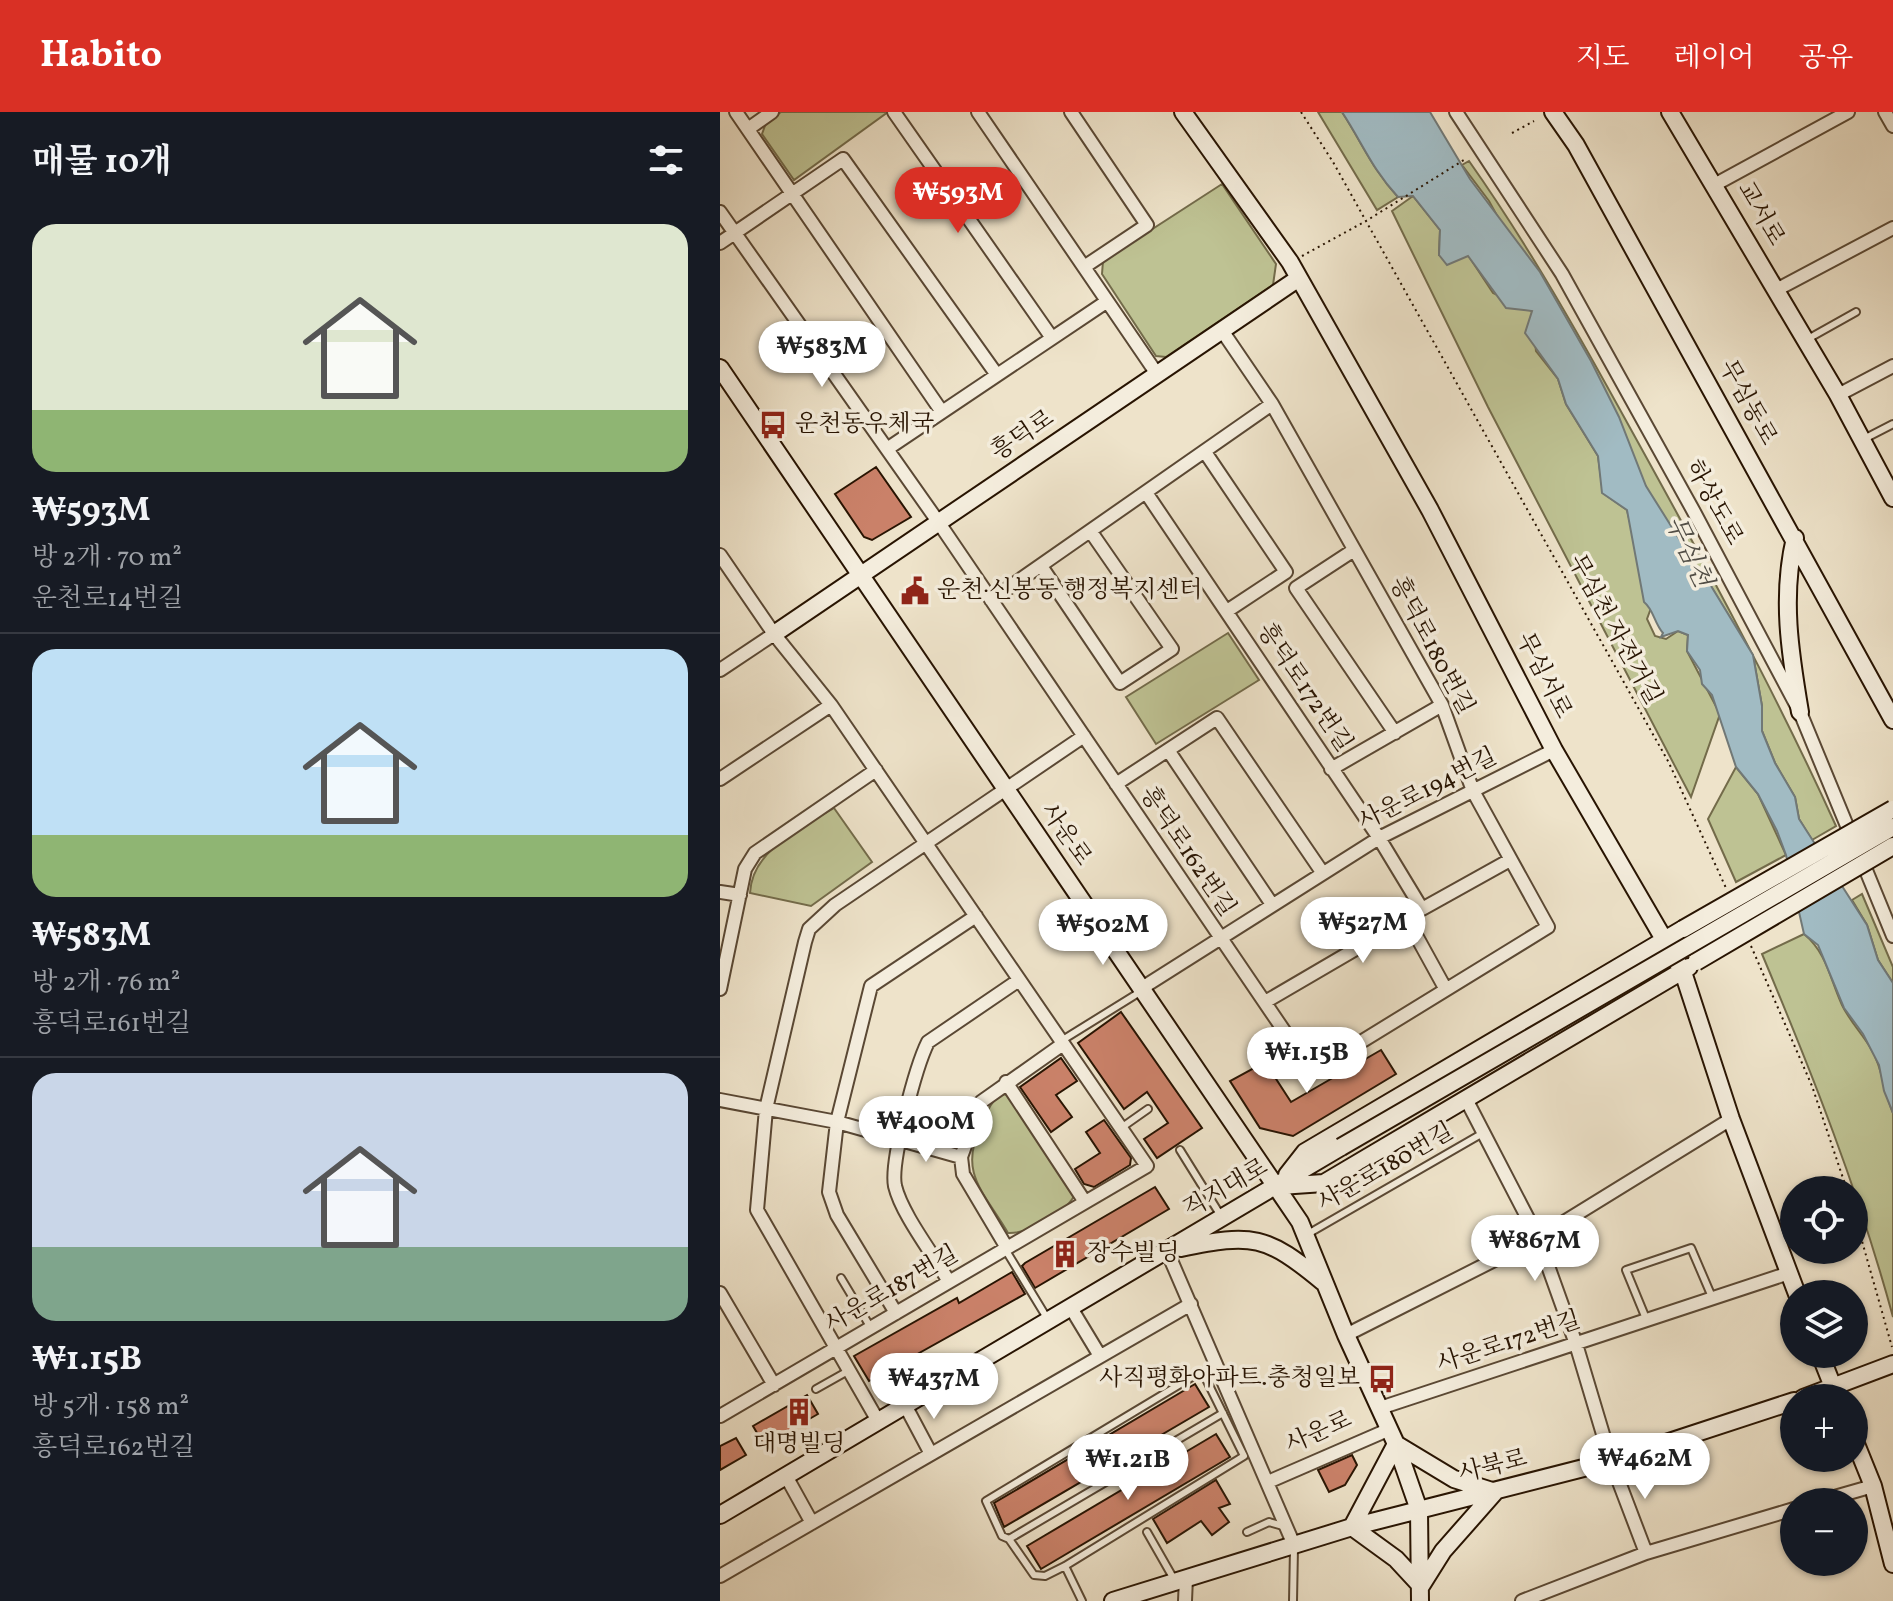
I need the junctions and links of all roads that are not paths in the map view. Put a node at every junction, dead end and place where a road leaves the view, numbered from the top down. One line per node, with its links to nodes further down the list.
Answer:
1 (736, 112): 13 (street)
2 (772, 112): 13 (street)
3 (894, 112): 26 (street)
4 (978, 112): 20 (street)
5 (1071, 112): 20 (street)
6 (1183, 112): 21 (street, 무심서로)
7 (1456, 112): 54 (street, 하상도로)
8 (1553, 112): 43 (street, 무심동로)
9 (1670, 112): 14 (street, 교서로)
10 (1848, 112): 14 (street)
11 (1885, 112): 12 (street)
12 (1893, 126)
13 (748, 129): 15 (street)
14 (1716, 184): 22 (street, 교서로)
15 (792, 194): 18 (street); 31 (street); 34 (street)
16 (720, 212): 18 (street, 흥덕로162번길)
17 (1893, 228): 22 (street)
18 (734, 233): 19 (street); 37 (street, 흥덕로162번길)
19 (720, 243)
20 (1084, 267): 23 (street)
21 (1299, 278): 25 (street, 흥덕로); 59 (street, 무심서로)
22 (1776, 290): 27 (street, 교서로)
23 (1106, 302): 26 (street); 30 (street)
24 (1856, 312): 27 (lane)
25 (1223, 332): 30 (street, 흥덕로); 33 (street, 흥덕로180번길)
26 (1052, 338): 31 (street)
27 (1806, 340): 32 (street, 교서로)
28 (1893, 366): 32 (street)
29 (720, 368): 47 (street, 사운로)
30 (1157, 374): 41 (street, 흥덕로)
31 (997, 375): 34 (street)
32 (1838, 395): 36 (street, 교서로)
33 (1272, 404): 38 (street); 44 (street, 흥덕로180번길)
34 (942, 412): 37 (street)
35 (1893, 424): 36 (lane)
36 (1862, 440): 40 (street, 교서로)
37 (887, 449): 41 (street, 흥덕로162번길)
38 (1205, 452): 39 (street); 49 (street)
39 (1147, 494): 42 (street); 49 (street, 흥덕로172번길)
40 (1893, 498)
41 (939, 523): 47 (street, 흥덕로); 48 (street, 흥덕로162번길)
42 (1091, 532): 46 (street); 46 (street)
43 (1795, 538): 54 (street); 55 (street, 무심동로)
44 (1354, 550): 53 (street, 흥덕로180번길); 56 (street)
45 (720, 557): 50 (street)
46 (1041, 566): 48 (street)
47 (862, 575): 50 (street, 흥덕로); 64 (street, 사운로)
48 (991, 600): 57 (street, 흥덕로162번길)
49 (1227, 611): 60 (street, 흥덕로172번길)
50 (774, 634): 51 (street, 흥덕로); 52 (street)
51 (720, 670)
52 (831, 705): 61 (street, 사운로187번길); 62 (street)
53 (1442, 705): 56 (street); 65 (street, 흥덕로180번길)
54 (1800, 712): 77 (street, 하상도로)
55 (1893, 720)
56 (1395, 733): 60 (street)
57 (1084, 736): 63 (street, 흥덕로162번길); 64 (street)
58 (1168, 750): 63 (street); 72 (street); 75 (street)
59 (1554, 750): 65 (street, 사운로194번길); 79 (street, 무심서로)
60 (1331, 769): 68 (street, 흥덕로172번길)
61 (876, 770): 69 (street, 사운로187번길); 74 (street)
62 (720, 779)
63 (1116, 784): 78 (street, 흥덕로162번길)
64 (1005, 790): 69 (street); 84 (street, 사운로)
65 (1473, 791): 68 (street, 사운로194번길); 71 (street, 흥덕로180번길)
66 (1893, 809): 79 (street, bridge)
67 (1893, 827): 99 (street, 직지대로, bridge)
68 (1379, 838): 71 (street, 흥덕로172번길); 72 (street, 사운로194번길)
69 (926, 844): 76 (street, 사운로187번길); 90 (street)
70 (1893, 846): 80 (street, bridge)
71 (1510, 860): 82 (street, 흥덕로180번길)
72 (1322, 872): 75 (street, 사운로194번길)
73 (720, 892): 74 (street)
74 (740, 895): 83 (street)
75 (1271, 903): 78 (street, 사운로194번길)
76 (976, 916): 81 (street, 사운로187번길); 93 (street)
77 (1893, 936)
78 (1218, 938): 84 (street, 사운로194번길); 85 (street, 흥덕로162번길)
79 (1662, 939): 80 (street, 무심서로); 99 (street)
80 (1690, 967): 89 (street); 92 (street, 무심서로)
81 (1019, 980): 86 (street, 사운로187번길); 96 (street)
82 (1445, 988): 85 (street, 흥덕로162번길); 85 (street)
83 (720, 989)
84 (1143, 989): 86 (lane); 99 (street, 사운로)
85 (1265, 1002)
86 (1062, 1042): 87 (street); 94 (street, 사운로187번길)
87 (1006, 1082): 98 (street); 100 (street)
88 (720, 1100): 90 (street)
89 (1467, 1101): 95 (street); 99 (street)
90 (766, 1109): 93 (street); 121 (street)
91 (1148, 1109): 94 (lane)
92 (1731, 1119): 103 (street); 106 (street, 무심서로)
93 (837, 1122): 96 (street); 115 (street)
94 (1121, 1128): 100 (street, 사운로187번길)
95 (1483, 1133): 102 (lane, 사운로180번길); 103 (street)
96 (901, 1137): 98 (street); 109 (street)
97 (1180, 1150): 101 (lane)
98 (961, 1157): 104 (street)
99 (1278, 1186): 101 (street, 직지대로); 102 (street, 사운로)
100 (1085, 1202): 104 (street, 사운로187번길)
101 (1222, 1219): 105 (street, 직지대로)
102 (1306, 1235): 110 (street, 사운로)
103 (1538, 1238): 119 (street); 120 (street)
104 (1006, 1249): 109 (street, 사운로187번길); 116 (lane)
105 (1167, 1251): 110 (street); 113 (street); 114 (street, 직지대로)
106 (1789, 1273): 108 (street, 무심서로); 112 (street, 사운로172번길)
107 (841, 1278): 118 (lane)
108 (1792, 1280)
109 (949, 1282): 115 (street, 사운로187번길)
110 (1328, 1286): 119 (street, 사운로)
111 (720, 1293): 126 (street)
112 (1713, 1299): 117 (street, 사운로172번길); 117 (lane)
113 (1191, 1304): 122 (street); 139 (street)
114 (1071, 1308): 116 (street, 직지대로); 122 (street)
115 (896, 1313): 118 (street, 사운로187번길)
116 (1049, 1321): 128 (street, 직지대로)
117 (1647, 1321): 120 (street, 사운로172번길)
118 (871, 1328): 121 (street, 사운로187번길)
119 (1346, 1335): 130 (street, 사운로)
120 (1576, 1344): 130 (street, 사운로172번길); 136 (street)
121 (835, 1349): 124 (street); 126 (street, 사운로187번길)
122 (1100, 1356): 135 (street)
123 (1893, 1364): 125 (street)
124 (848, 1371): 127 (lane); 133 (street)
125 (1850, 1384)
126 (774, 1385): 132 (street, 사운로187번길)
127 (816, 1389)
128 (905, 1405): 133 (street, 직지대로); 135 (street)
129 (1780, 1406): 136 (street, 사북로)
130 (1380, 1408): 134 (street, 사운로)
131 (1223, 1413): 151 (lane); 151 (lane); 155 (lane)
132 (720, 1416)
133 (878, 1421): 138 (street, 직지대로)
134 (1393, 1436): 139 (street, 사운로); 142 (street); 143 (street, 사운로); 148 (street)
135 (931, 1454): 146 (street)
136 (1611, 1461): 142 (street, 사북로); 153 (street)
137 (1867, 1472): 140 (street)
138 (786, 1476): 145 (street, 직지대로); 146 (street)
139 (1268, 1482): 147 (street)
140 (1873, 1486): 141 (street); 154 (street)
141 (1866, 1488)
142 (1495, 1492): 143 (street, 사북로); 158 (street)
143 (1419, 1510): 148 (street, 사북로); 158 (street, 사운로)
144 (1780, 1513): 153 (street)
145 (720, 1515)
146 (812, 1523): 156 (street)
147 (1287, 1527): 150 (lane); 152 (street)
148 (1352, 1527): 152 (street, 사북로); 158 (street)
149 (1147, 1532): 157 (lane)
150 (1247, 1532)
151 (1009, 1539): 155 (lane)
152 (1294, 1545): 157 (street, 사북로); 162 (lane)
153 (1646, 1553): 163 (street)
154 (1893, 1564)
155 (1065, 1566): 159 (lane)
156 (720, 1576)
157 (1181, 1580): 160 (street, 사북로); 161 (street)
158 (1420, 1594)
159 (1082, 1601)
160 (1113, 1601)
161 (1185, 1601)
162 (1293, 1601)
163 (1522, 1601)

